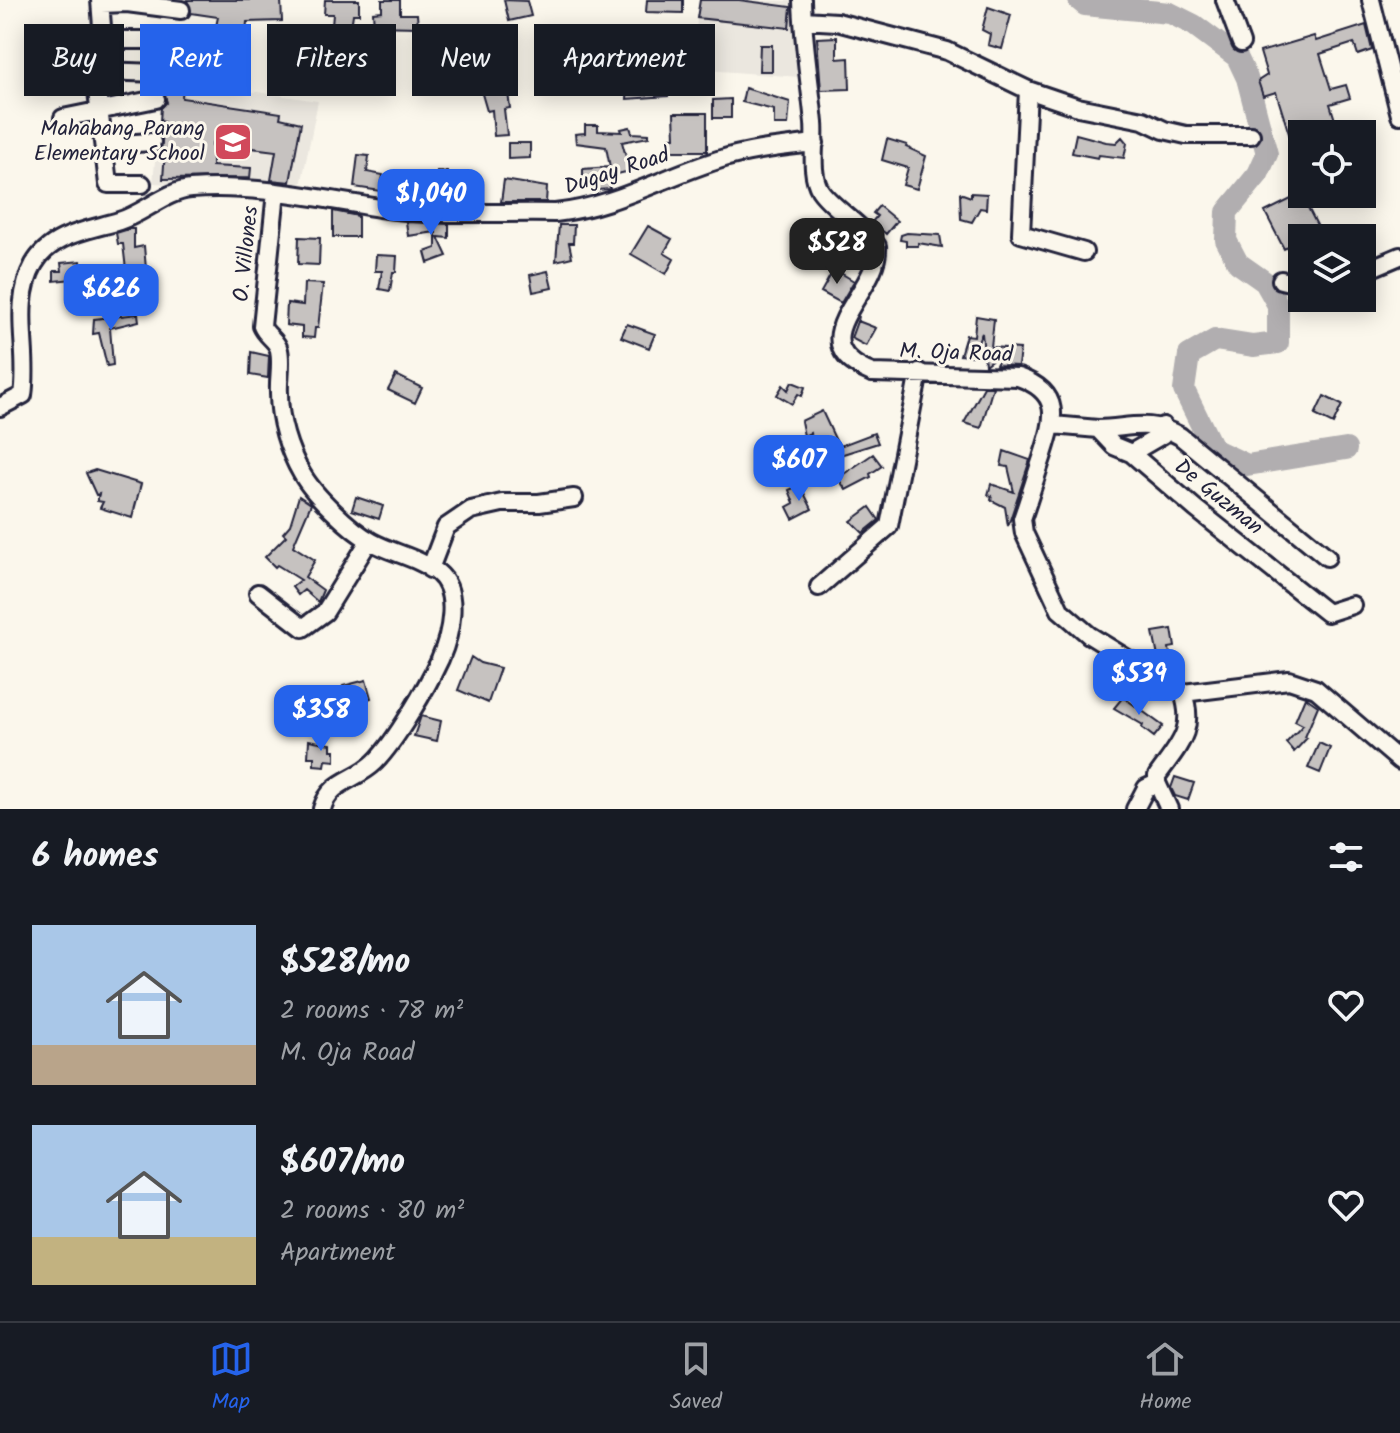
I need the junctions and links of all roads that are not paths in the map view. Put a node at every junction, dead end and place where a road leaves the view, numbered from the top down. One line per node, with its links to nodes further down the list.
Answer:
1 (802, 0): 6 (street, M. Oja Road)
2 (1371, 0): 13 (street)
3 (1220, 1): 8 (street)
4 (101, 2): 5 (street); 7 (street)
5 (181, 10)
6 (803, 20): 9 (street); 17 (street, M. Oja Road)
7 (102, 24)
8 (1241, 43)
9 (1028, 90): 15 (street); 21 (street)
10 (98, 96): 12 (street)
11 (156, 99): 12 (street)
12 (99, 111): 14 (street); 18 (street)
13 (1400, 115)
14 (63, 118)
15 (1251, 135)
16 (152, 142): 18 (street)
17 (815, 143): 20 (street, Dugay Road); 26 (street, M. Oja Road)
18 (104, 145): 19 (street)
19 (142, 184)
20 (276, 192): 27 (street, Dugay Road); 33 (street, O. Villones)
21 (1084, 252)
22 (1400, 256): 23 (street)
23 (1376, 266)
24 (1281, 280): 25 (street)
25 (1288, 282)
26 (919, 372): 28 (street, M. Oja Road); 36 (street)
27 (0, 407)
28 (1053, 425): 30 (street); 39 (street)
29 (1163, 426): 30 (street); 31 (street); 34 (street)
30 (1098, 429): 31 (street, De Guzman)
31 (1131, 453): 38 (street, De Guzman)
32 (574, 498): 35 (street)
33 (369, 541): 35 (street, O. Villones); 37 (street)
34 (1327, 557)
35 (430, 569): 42 (street)
36 (819, 587)
37 (258, 593)
38 (1352, 605)
39 (1183, 693): 40 (street); 41 (street)
40 (1400, 761)
41 (1157, 783): 43 (street); 44 (street)
42 (322, 809)
43 (1135, 809)
44 (1169, 809)

